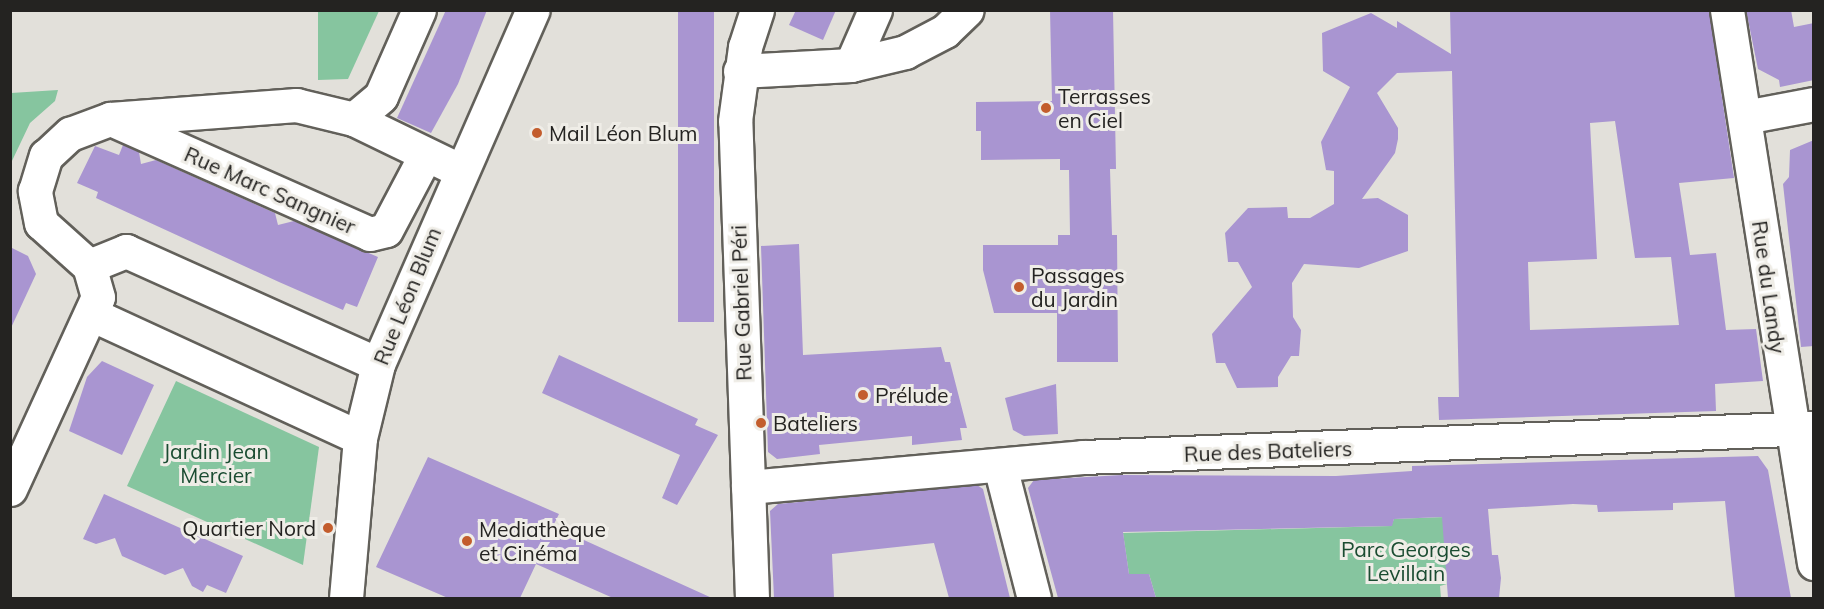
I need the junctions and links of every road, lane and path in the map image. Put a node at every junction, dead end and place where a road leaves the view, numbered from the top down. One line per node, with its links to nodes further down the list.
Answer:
1 (419, 10): 12 (street)
2 (533, 10): 14 (street, Rue Léon Blum)
3 (757, 10): 8 (street, Rue Gabriel Péri)
4 (875, 10): 7 (street)
5 (967, 10): 7 (street)
6 (1727, 10): 10 (street, Rue du Landy)
7 (851, 65): 8 (street)
8 (740, 71): 21 (street, Rue Gabriel Péri)
9 (1814, 104): 10 (street)
10 (1745, 117): 18 (street, Rue du Landy)
11 (110, 119): 12 (street); 13 (street, Rue Marc Sangnier); 15 (street)
12 (354, 119): 13 (street)
13 (425, 156): 14 (street)
14 (461, 171): 17 (street, Rue Léon Blum)
15 (89, 266): 16 (street); 17 (street)
16 (91, 314): 19 (street); 22 (street)
17 (378, 364): 19 (street, Rue Léon Blum)
18 (1801, 430): 20 (street, Rue des Bateliers); 23 (street, Rue du Landy)
19 (360, 438): 24 (street, Rue Léon Blum)
20 (1000, 466): 21 (street, Rue des Bateliers); 26 (street)
21 (748, 487): 25 (street, Rue Gabriel Péri)
22 (10, 489)
23 (1814, 563)
24 (346, 598)
25 (752, 598)
26 (1034, 598)

